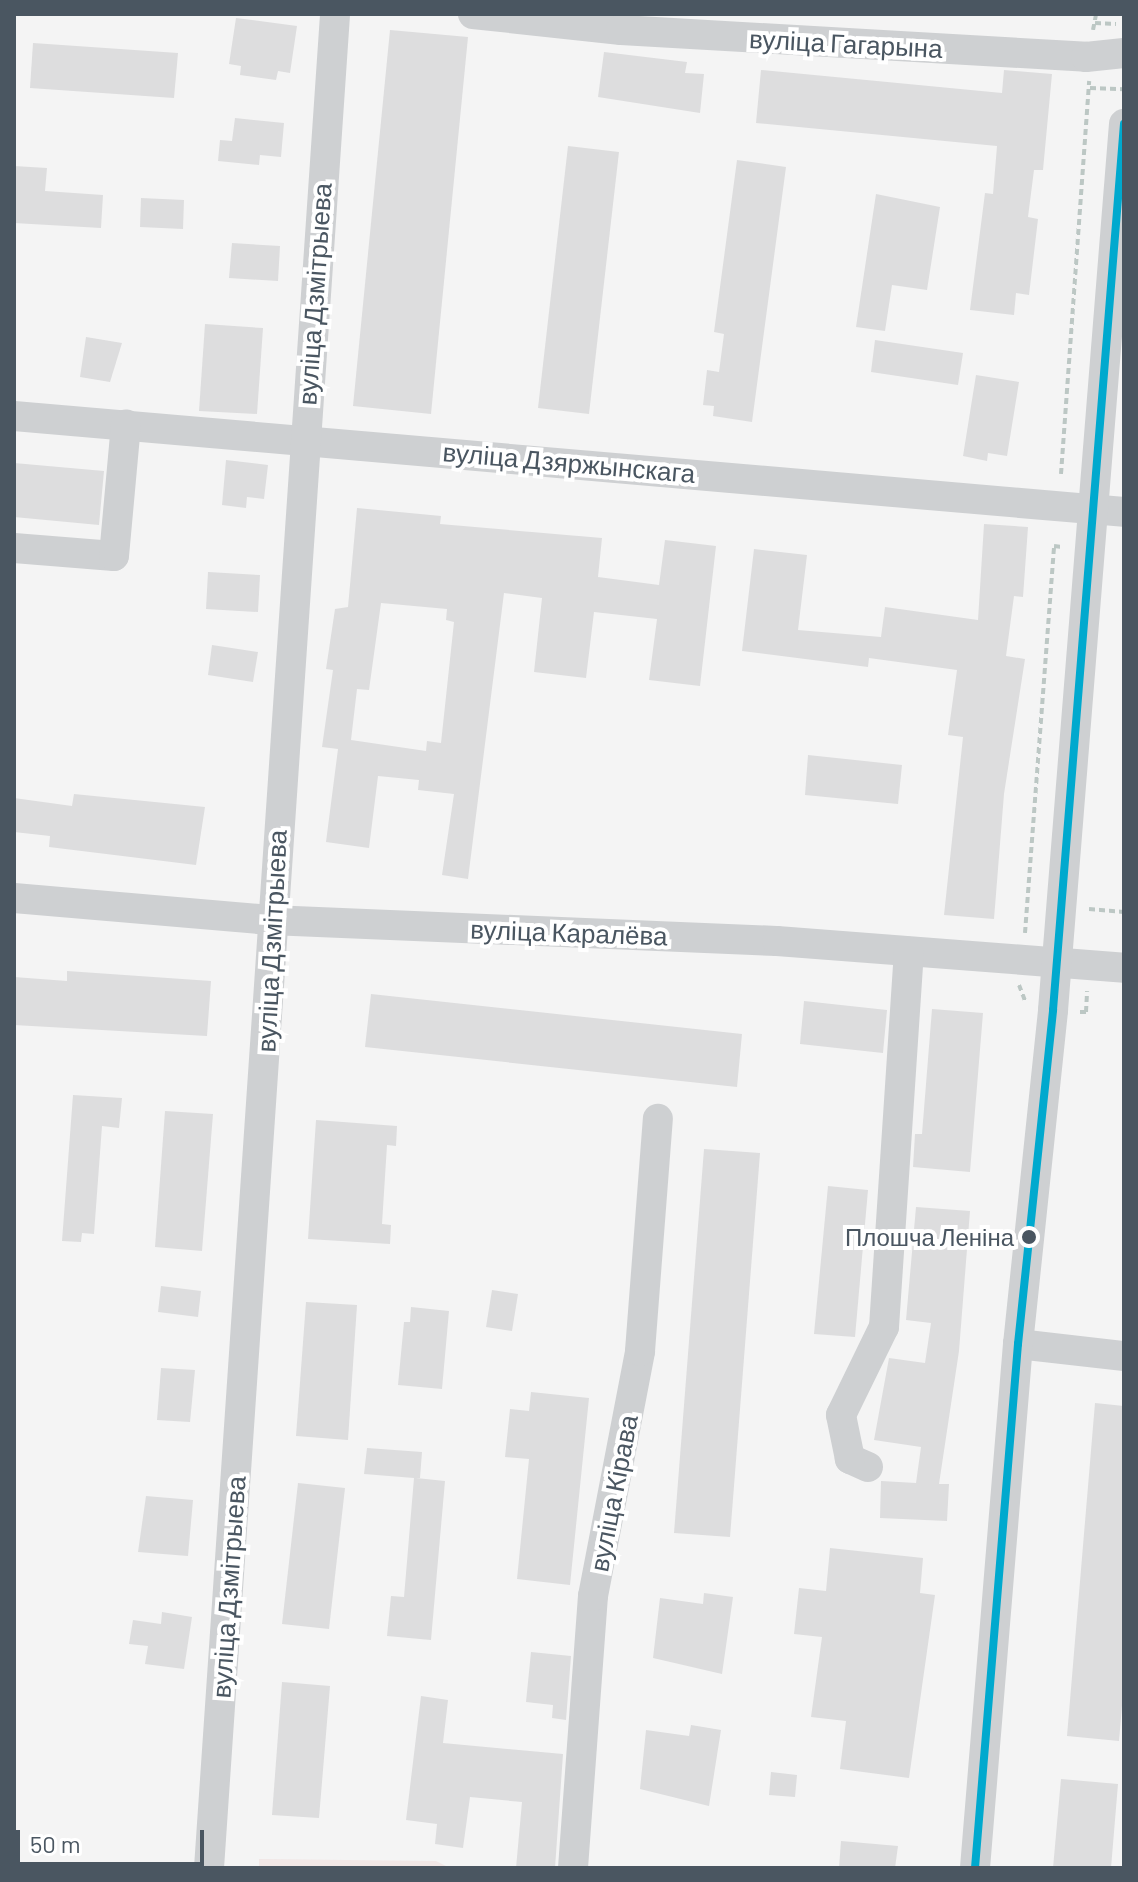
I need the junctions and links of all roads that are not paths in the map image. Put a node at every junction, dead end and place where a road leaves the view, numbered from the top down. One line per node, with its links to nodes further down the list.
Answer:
1 (335, 14): 8 (street, вуліца Дзмітрыева)
2 (473, 14): 3 (street, вуліца Гагарына)
3 (622, 22): 4 (street, вуліца Гагарына)
4 (1124, 53)
5 (1124, 124): 9 (street)
6 (14, 416): 7 (street, вуліца Дзяржынскага)
7 (126, 425): 8 (street, вуліца Дзяржынскага); 11 (street)
8 (304, 439): 9 (street, вуліца Дзяржынскага); 13 (street, вуліца Дзмітрыева)
9 (1093, 510): 10 (street, вуліца Дзяржынскага); 15 (street)
10 (1124, 512)
11 (14, 548)
12 (14, 898): 13 (street, вуліца Каралёва)
13 (270, 920): 14 (street, вуліца Каралёва); 21 (street, вуліца Дзмітрыева)
14 (909, 952): 15 (street, вуліца Каралёва); 20 (street)
15 (1054, 963): 16 (street, вуліца Каралёва); 18 (street)
16 (1124, 968)
17 (658, 1119): 22 (street, вуліца Кірава)
18 (1018, 1344): 19 (street); 23 (street)
19 (1124, 1356)
20 (868, 1467)
21 (209, 1868)
22 (573, 1868)
23 (975, 1868)

